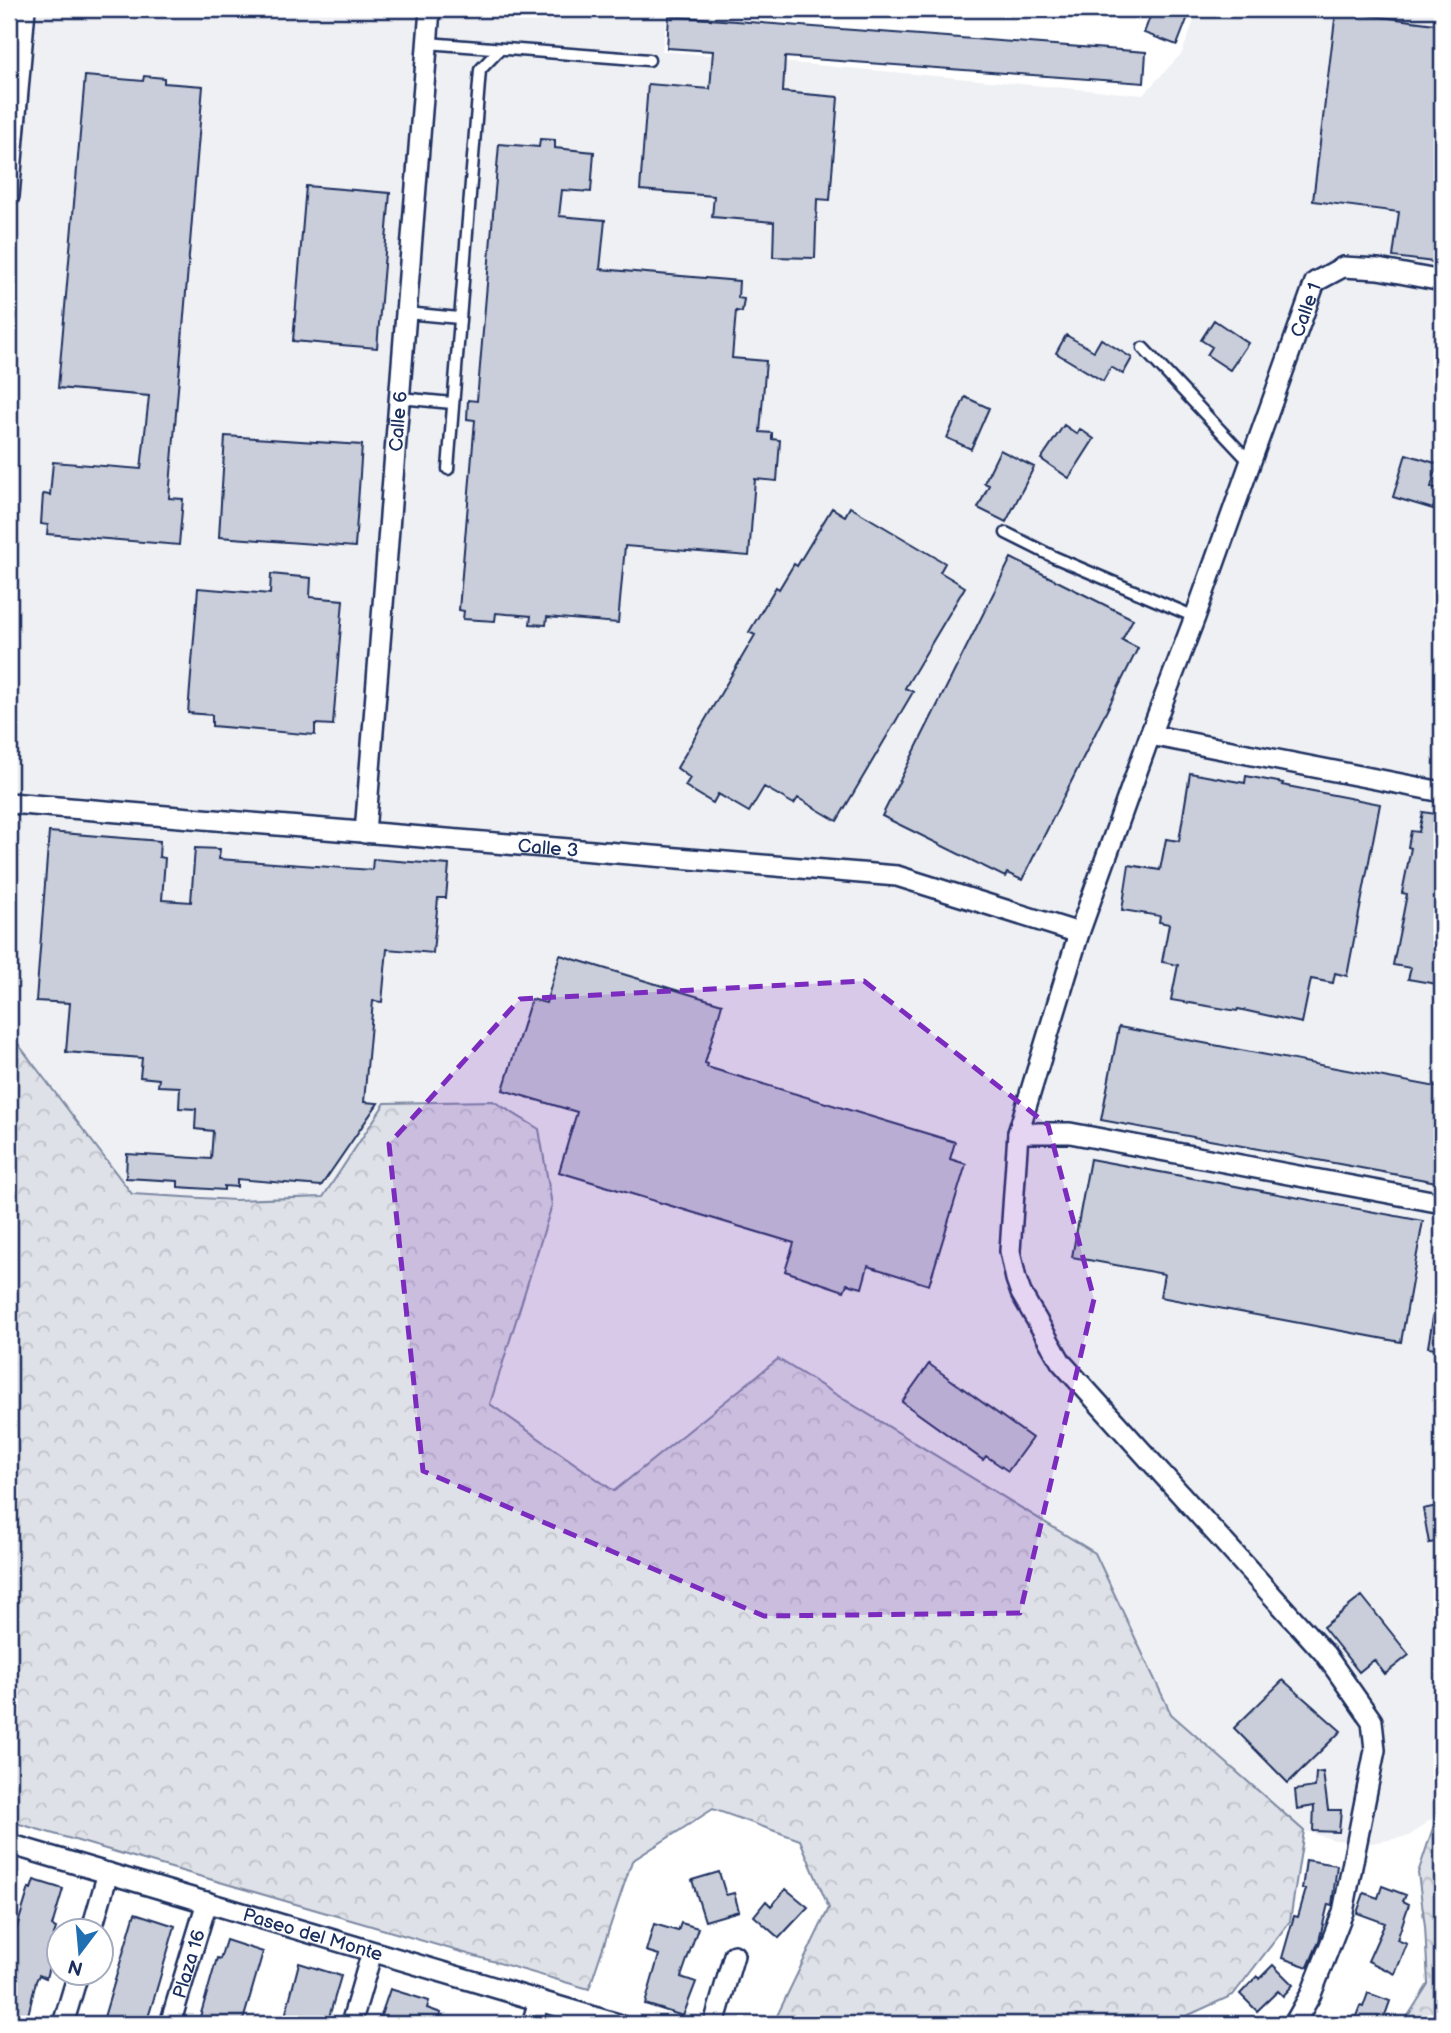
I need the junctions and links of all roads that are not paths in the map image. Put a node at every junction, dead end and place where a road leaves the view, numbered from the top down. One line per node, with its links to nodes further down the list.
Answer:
1 (25, 9): 6 (street)
2 (430, 9): 3 (street, Calle 6)
3 (428, 43): 4 (lane); 8 (street, Calle 6)
4 (500, 49): 5 (lane); 9 (lane)
5 (649, 60)
6 (9, 196)
7 (1442, 281): 13 (street, Calle 1)
8 (406, 313): 9 (lane); 11 (street, Calle 6)
9 (459, 318): 12 (lane)
10 (1143, 348): 13 (lane)
11 (400, 398): 12 (lane); 20 (street, Calle 6)
12 (453, 403): 14 (lane)
13 (1249, 461): 16 (street, Calle 1)
14 (448, 469)
15 (1006, 533): 16 (lane)
16 (1195, 617): 17 (street, Calle 1)
17 (1150, 734): 18 (street); 21 (street, Calle 1)
18 (1442, 792)
19 (9, 803): 20 (street, Calle 3)
20 (365, 833): 21 (street, Calle 3)
21 (1079, 933): 22 (street, Calle 1)
22 (1018, 1133): 23 (street); 38 (street, Calle 1)
23 (1442, 1203)
24 (10, 1851): 25 (street, Paseo del Monte)
25 (108, 1873): 26 (street, Paseo del Monte); 27 (street)
26 (207, 1902): 28 (street, Paseo del Monte); 33 (street, Plaza 16)
27 (94, 1918)
28 (372, 1952): 31 (street, Paseo del Monte); 34 (street)
29 (734, 1955): 37 (street)
30 (74, 1988): 32 (street)
31 (539, 2001): 35 (street); 36 (street, Paseo del Monte)
32 (63, 2024)
33 (170, 2024)
34 (351, 2024)
35 (532, 2024)
36 (618, 2024)
37 (713, 2024)
38 (1294, 2024)

